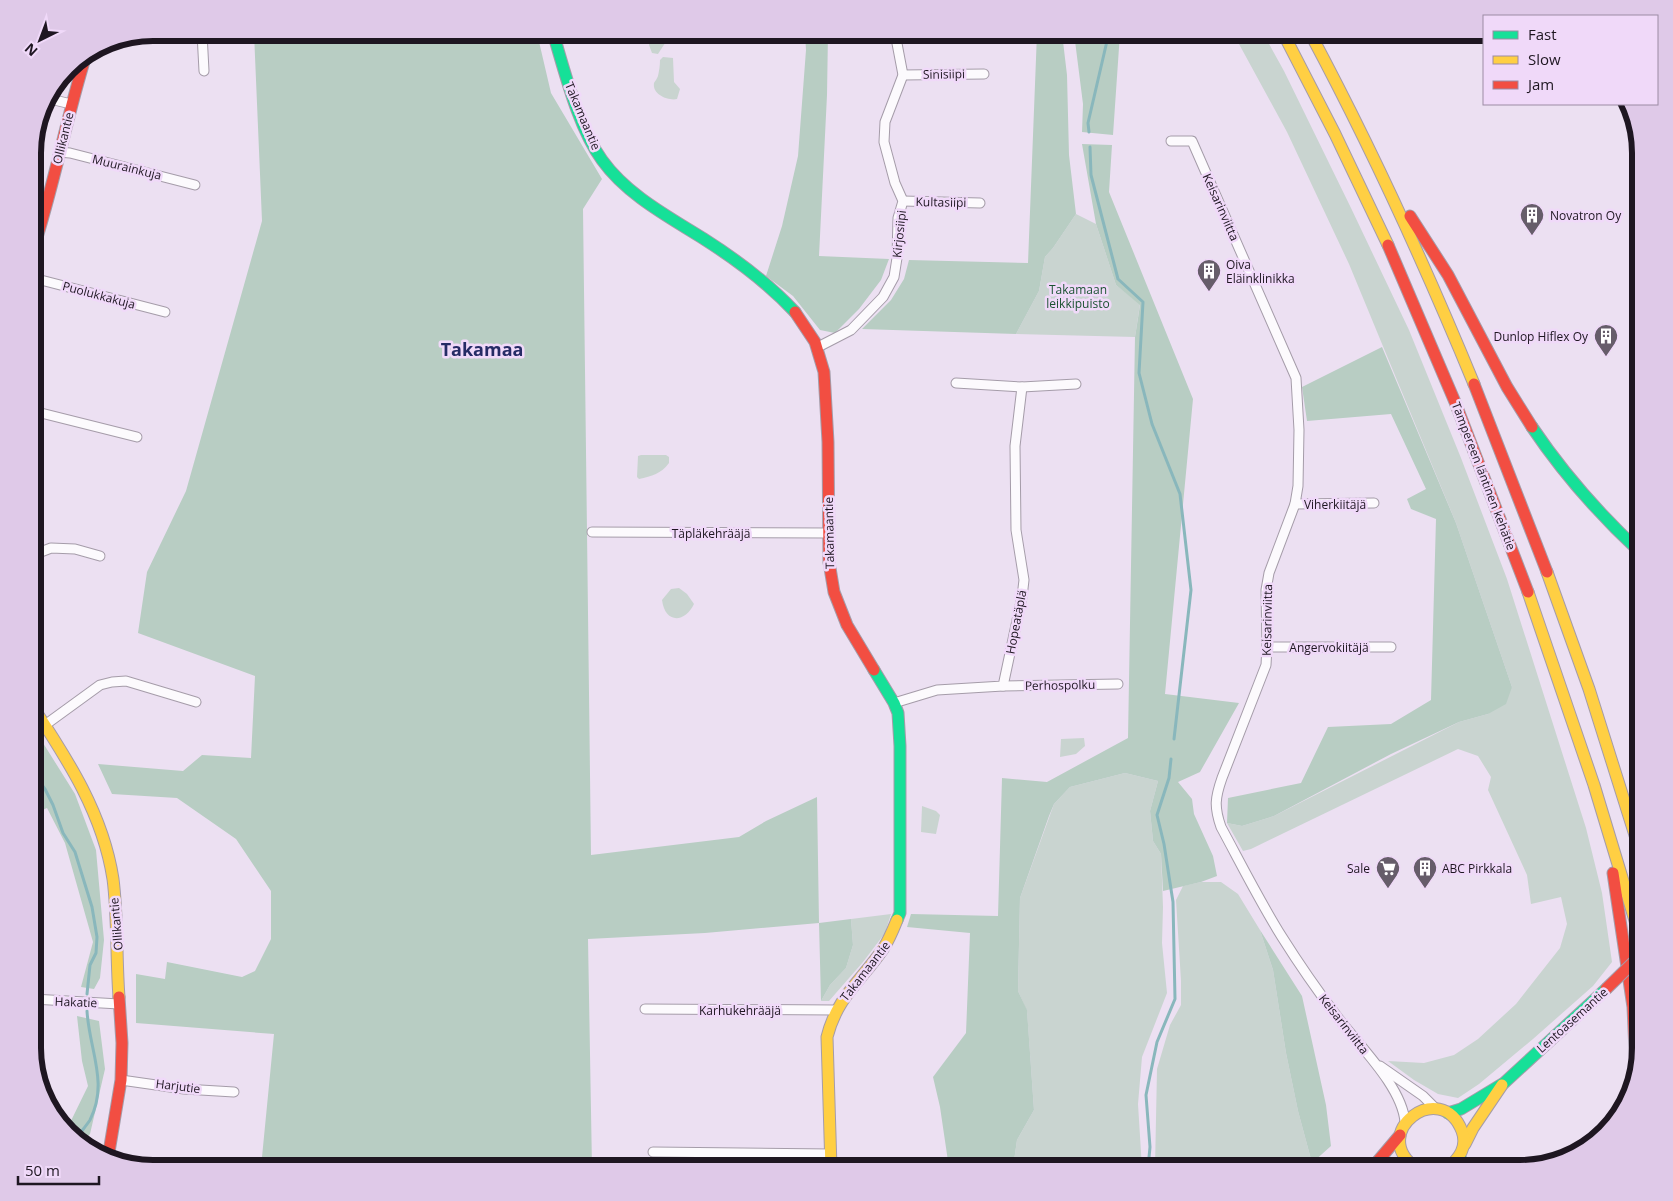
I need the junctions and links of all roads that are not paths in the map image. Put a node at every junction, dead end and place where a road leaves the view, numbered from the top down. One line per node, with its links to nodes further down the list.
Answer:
1 (202, 41): 7 (street)
2 (556, 41): 21 (main road, Takamaantie)
3 (897, 41): 9 (street)
4 (1288, 41): 42 (main road, Tampereen läntinen kehätie)
5 (1314, 41): 13 (main road, Tampereen läntinen kehätie)
6 (83, 66): 11 (main road, Ollikantie)
7 (204, 71)
8 (984, 74): 9 (street, Sinisiipi)
9 (903, 75): 16 (street, Kirjosiipi)
10 (55, 100): 11 (street)
11 (71, 104): 14 (main road, Ollikantie)
12 (1171, 141): 28 (street, Keisarinviitta)
13 (1369, 150): 31 (main road); 43 (main road, Tampereen läntinen kehätie)
14 (59, 152): 15 (street, Muurainkuja); 18 (main road, Ollikantie)
15 (195, 184)
16 (903, 201): 17 (street, Kultasiipi); 21 (street, Kirjosiipi)
17 (980, 203)
18 (41, 219)
19 (41, 280): 20 (street, Puolukkakuja)
20 (165, 312)
21 (818, 347): 30 (main road, Takamaantie)
22 (956, 383): 24 (street)
23 (1076, 384): 24 (street)
24 (1022, 388): 37 (street, Hopeatäplä)
25 (41, 413): 26 (street)
26 (137, 437)
27 (1374, 503): 28 (street, Viherkiitäjä)
28 (1295, 504): 34 (street, Keisarinviitta)
29 (592, 532): 30 (street, Täpläkehrääjä)
30 (829, 533): 39 (main road, Takamaantie)
31 (1632, 545)
32 (41, 552): 33 (street)
33 (100, 556)
34 (1267, 647): 35 (street, Angervokiitäjä); 51 (street, Keisarinviitta)
35 (1391, 647)
36 (1118, 684): 37 (street, Perhospolku)
37 (1003, 686): 39 (street)
38 (196, 702): 41 (street)
39 (894, 703): 50 (main road, Takamaantie)
40 (41, 719): 41 (main road, Ollikantie)
41 (45, 725): 48 (main road, Ollikantie)
42 (1604, 811): 44 (main road, Tampereen läntinen kehätie); 47 (main road)
43 (1632, 822)
44 (1632, 909)
45 (1632, 964): 53 (main road, Lentoasemantie, bridge)
46 (41, 999): 48 (street, Hakatie)
47 (1632, 999)
48 (119, 1004): 52 (main road, Ollikantie)
49 (645, 1010): 50 (street, Karhukehrääjä)
50 (836, 1010): 62 (main road, Takamaantie)
51 (1374, 1062): 55 (street, Keisarinviitta); 57 (street, Keisarinviitta)
52 (121, 1080): 54 (street, Harjutie); 59 (main road, Ollikantie)
53 (1504, 1083): 56 (main road, Lentoasemantie); 61 (main road, Lentoasemantie)
54 (234, 1092)
55 (1435, 1108): 56 (main road); 57 (main road)
56 (1448, 1113): 61 (main road)
57 (1405, 1122): 58 (main road)
58 (1400, 1135): 64 (main road); 65 (main road)
59 (109, 1151)
60 (654, 1152): 62 (street)
61 (1462, 1152): 66 (main road); 67 (main road)
62 (831, 1154): 63 (main road, Takamaantie)
63 (831, 1160)
64 (1379, 1160)
65 (1407, 1160)
66 (1455, 1160)
67 (1464, 1160)

